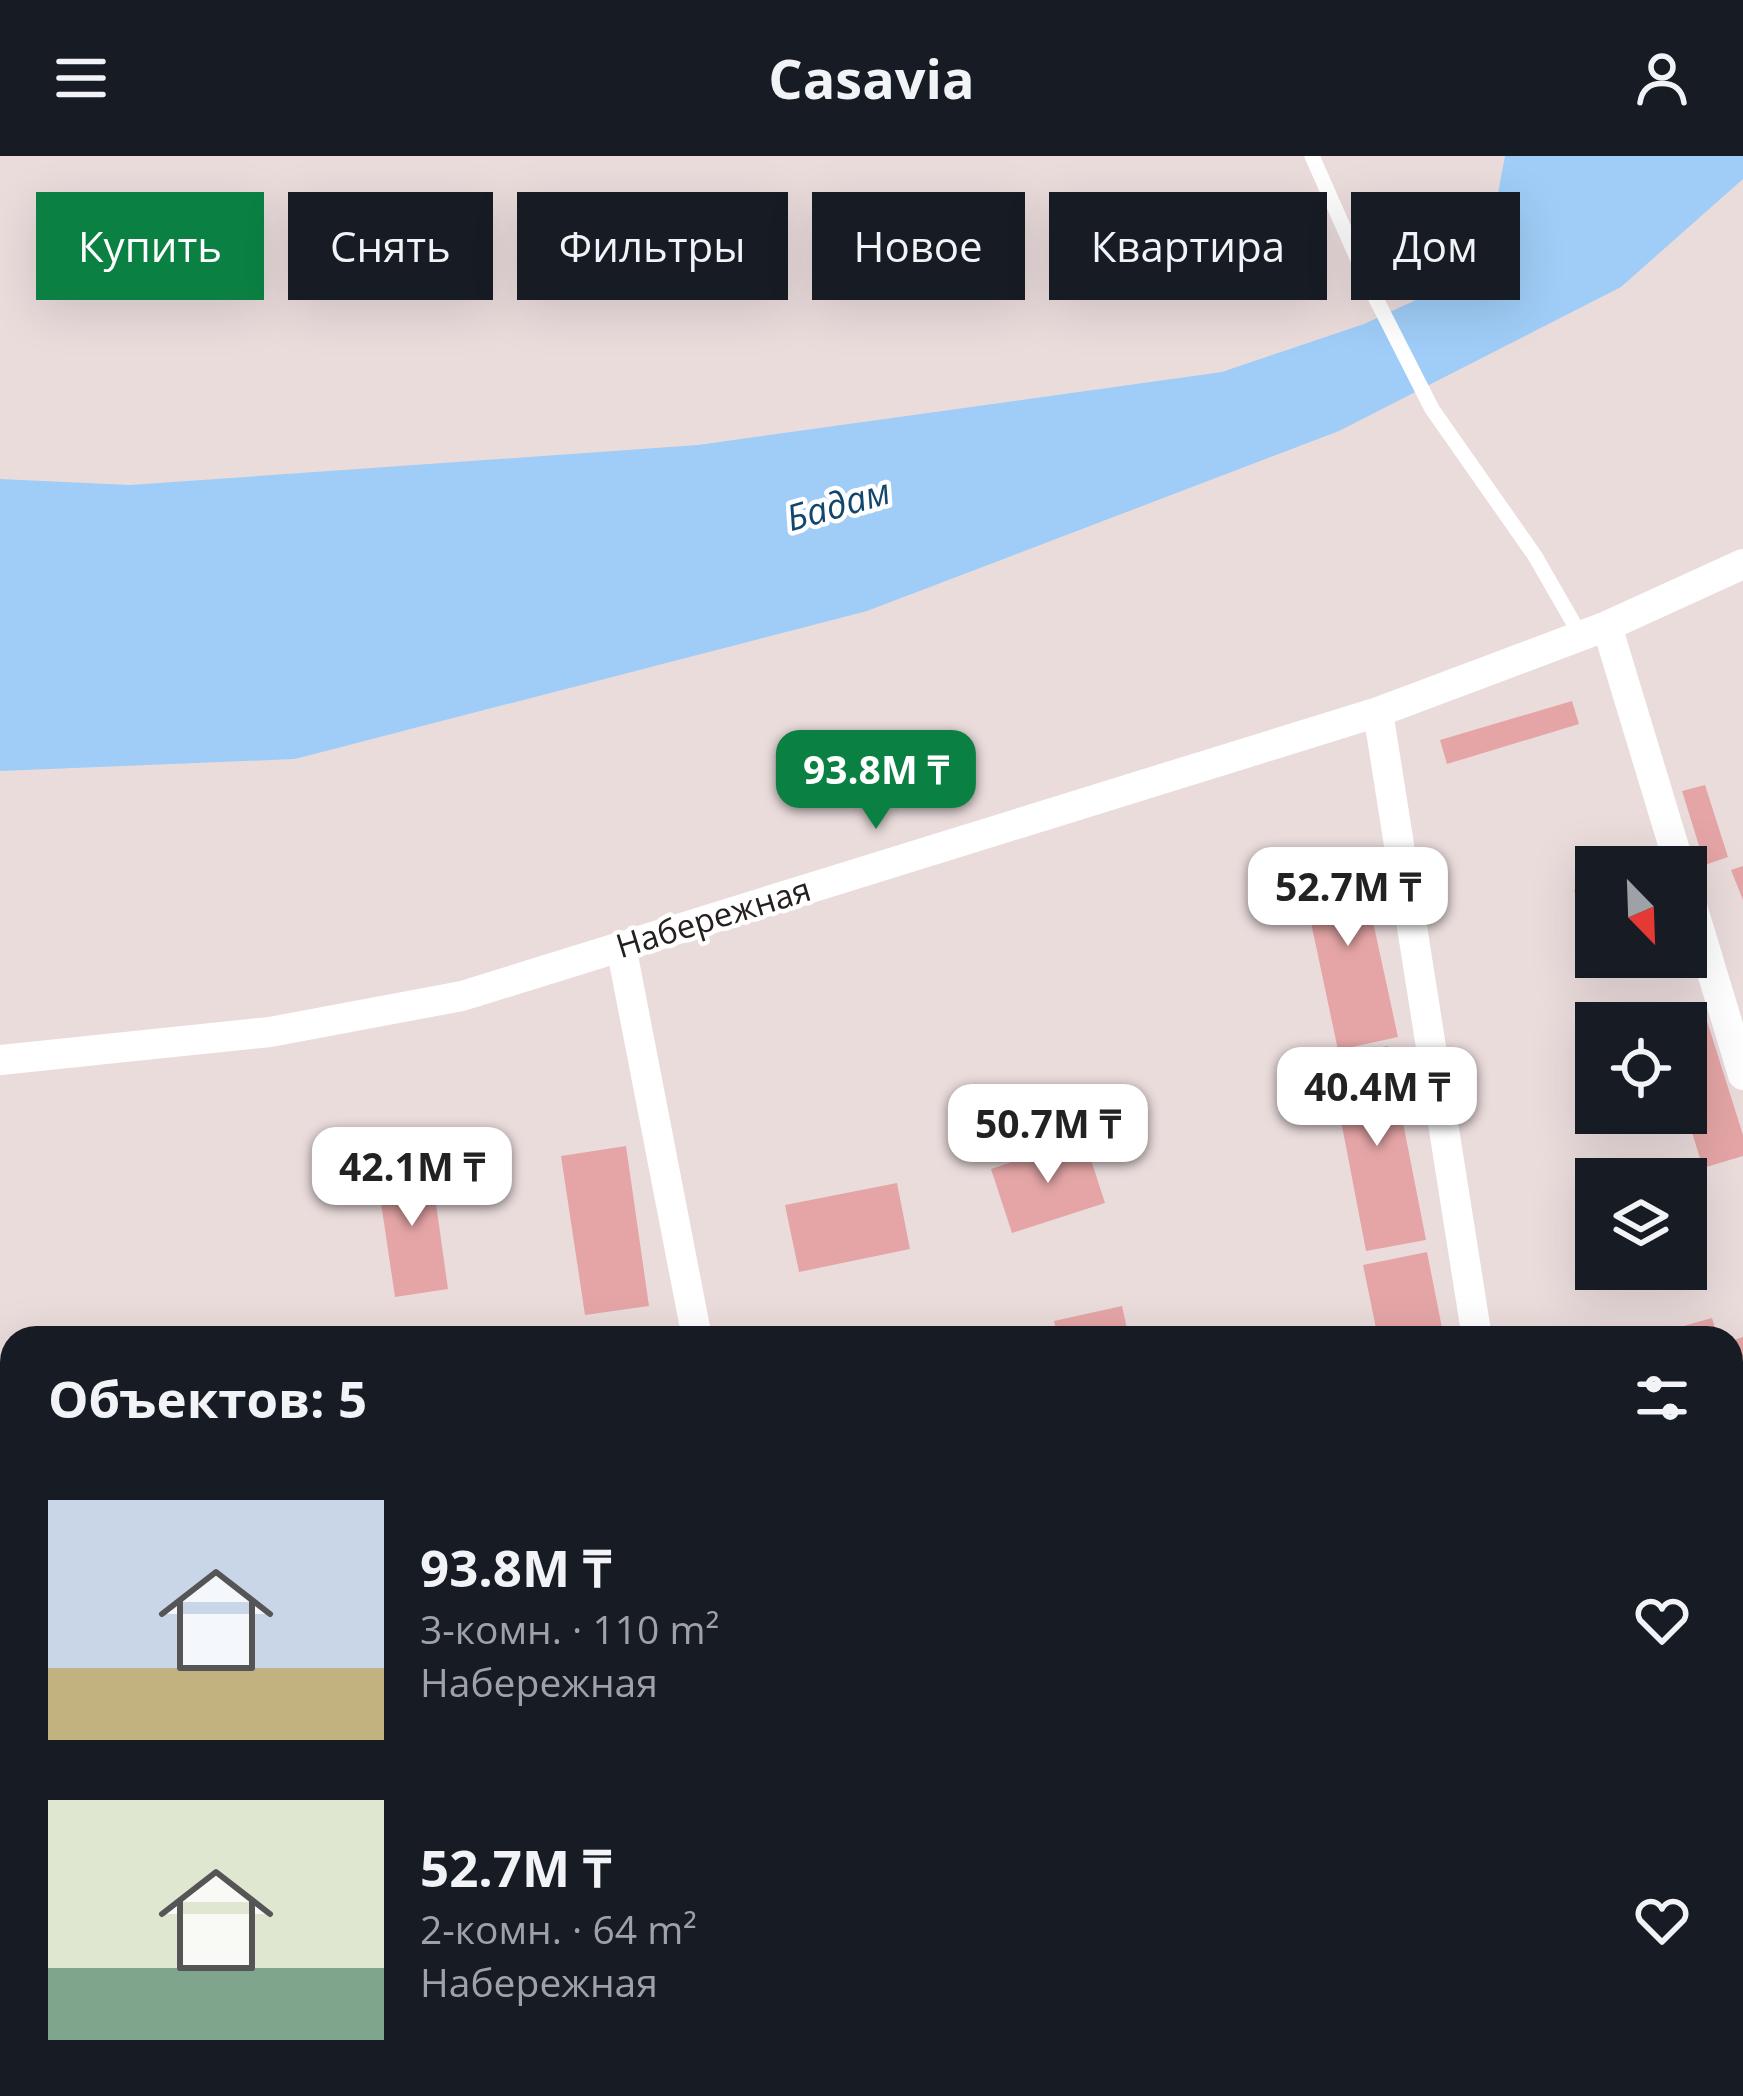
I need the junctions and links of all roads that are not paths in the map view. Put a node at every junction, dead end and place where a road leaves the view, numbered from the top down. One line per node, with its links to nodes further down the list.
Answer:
1 (1312, 156): 3 (lane)
2 (1743, 564): 3 (street, Набережная)
3 (1594, 631): 4 (street, Набережная); 5 (street)
4 (1378, 712): 6 (street, Набережная); 11 (street)
5 (1672, 846)
6 (621, 946): 8 (street, Набережная); 10 (street)
7 (1707, 956): 9 (street)
8 (0, 1060)
9 (1743, 1075)
10 (695, 1326)
11 (1475, 1326)

